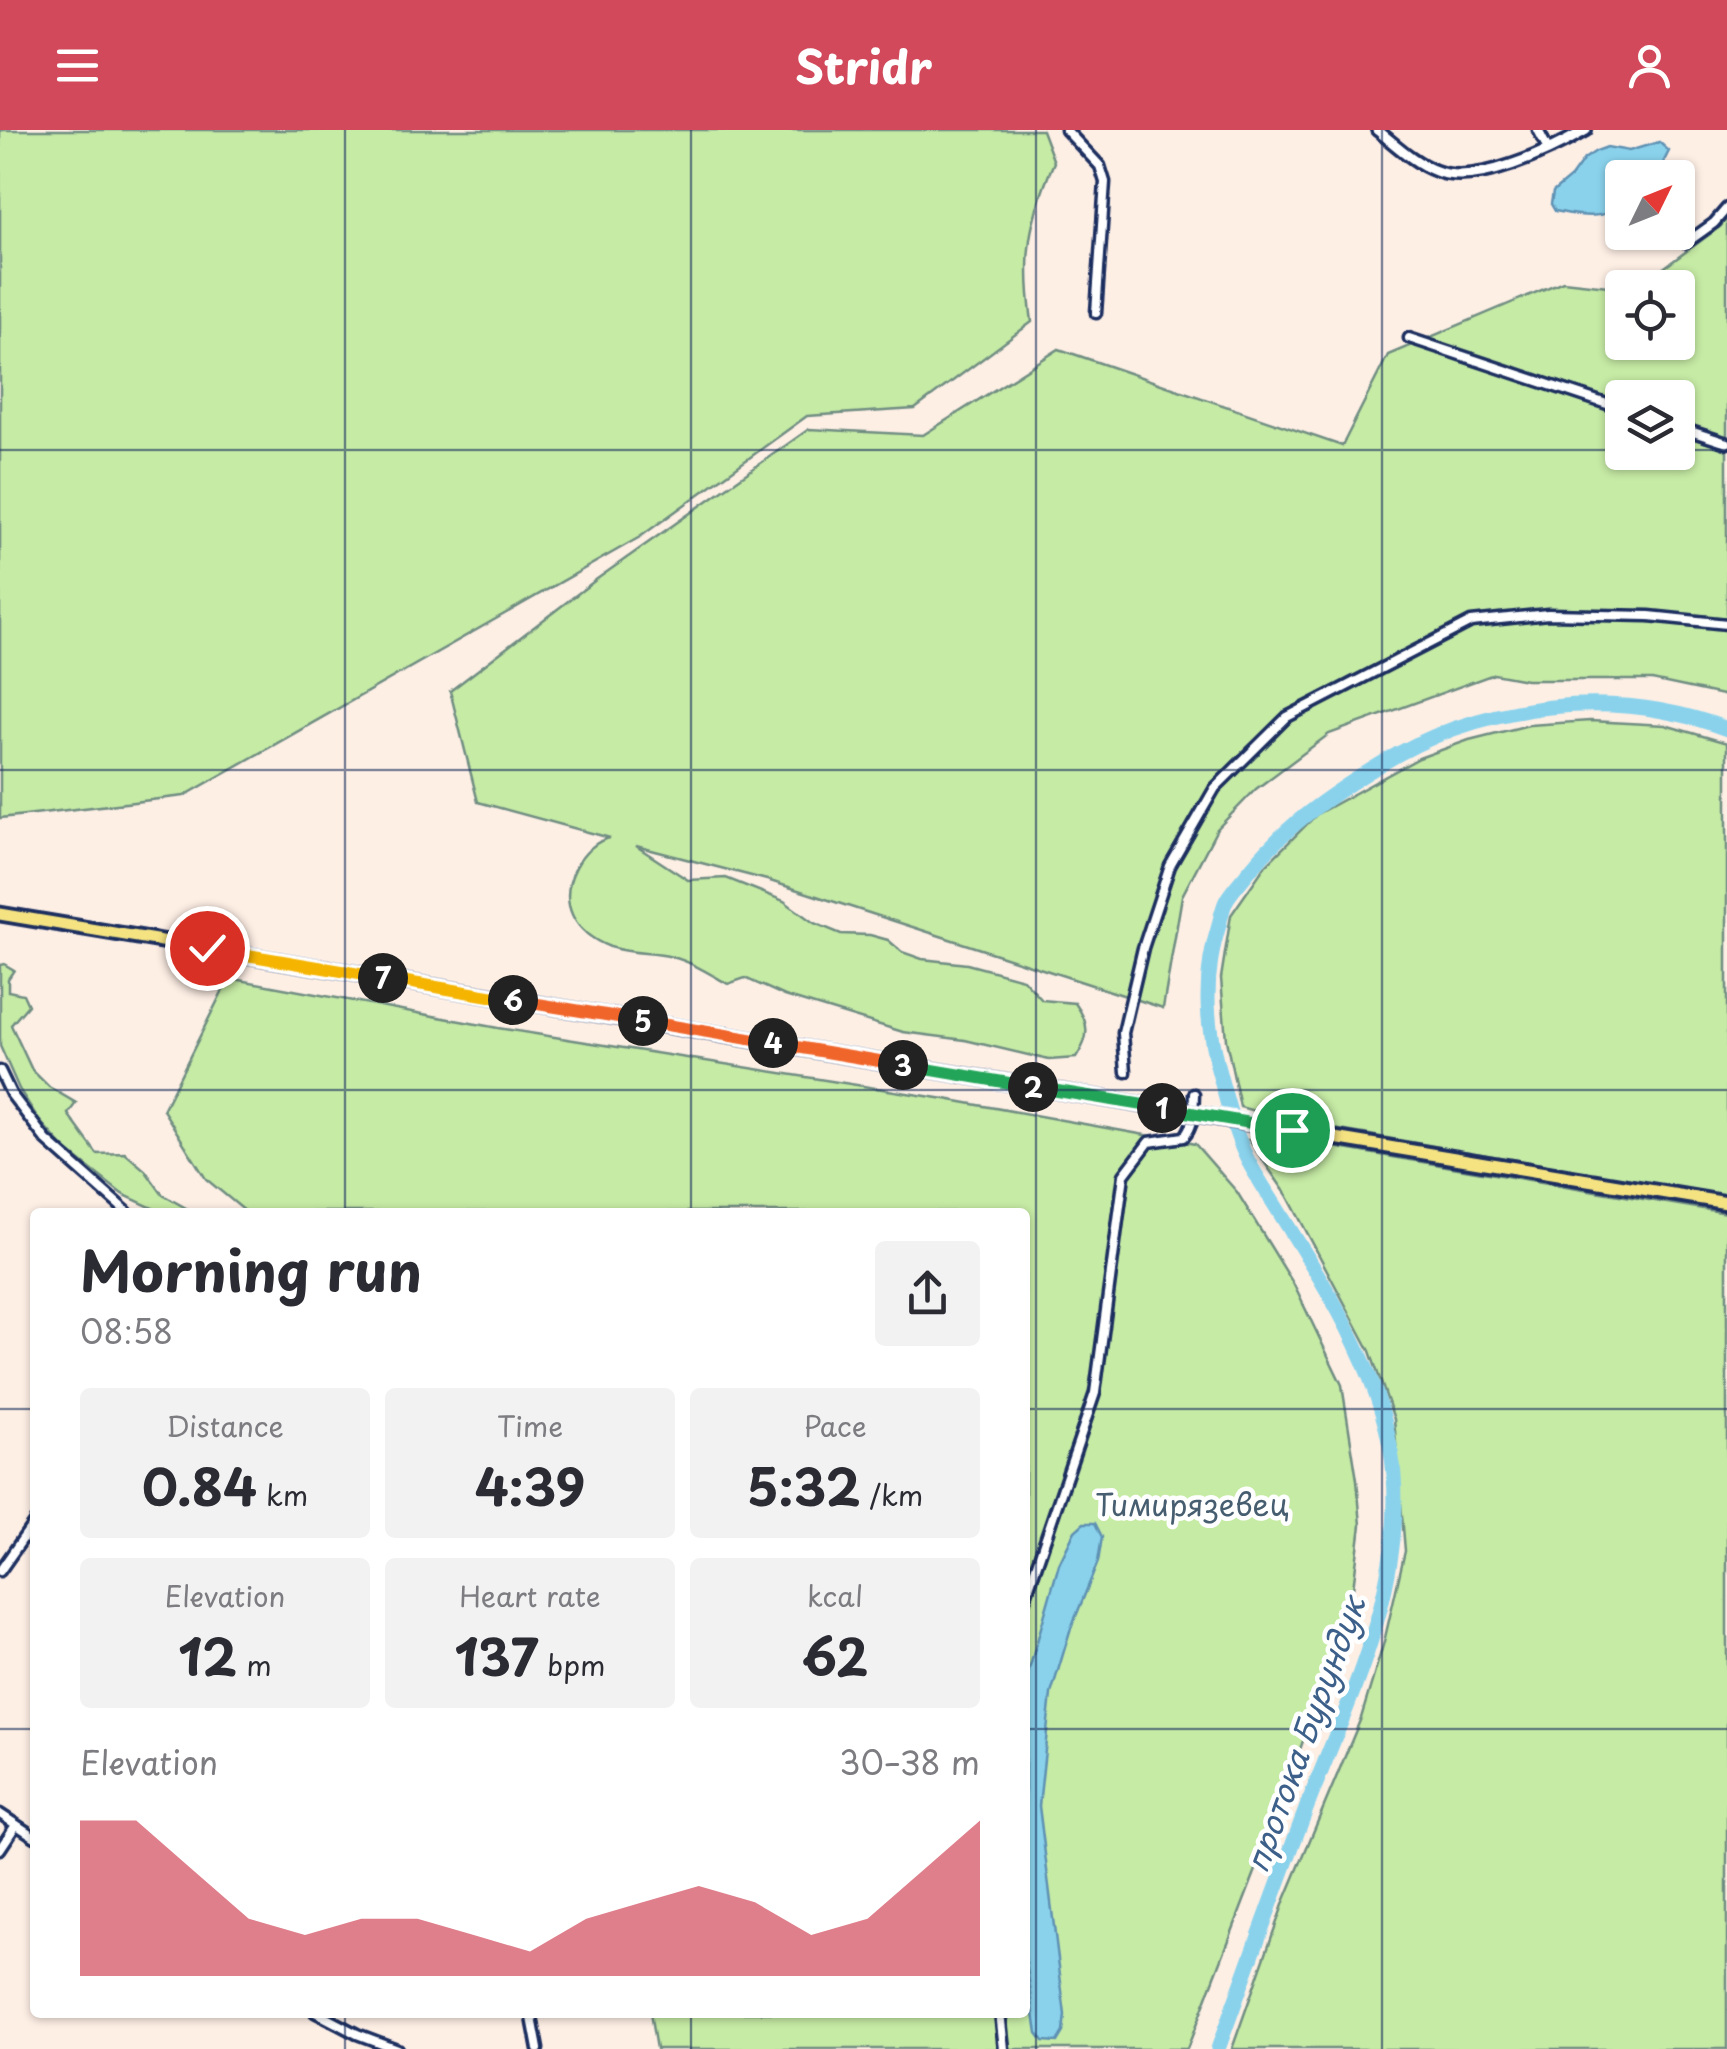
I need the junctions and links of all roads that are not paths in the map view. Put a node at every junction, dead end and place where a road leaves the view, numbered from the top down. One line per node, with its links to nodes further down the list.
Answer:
1 (1066, 130): 8 (street)
2 (1377, 130): 5 (street)
3 (1538, 130): 5 (street)
4 (1586, 130): 5 (street)
5 (1548, 149)
6 (1727, 208): 7 (street)
7 (1695, 236)
8 (1096, 313)
9 (1409, 338): 10 (street)
10 (1605, 403)
11 (1695, 432): 12 (street)
12 (1727, 442)
13 (1727, 624): 16 (street)
14 (0, 914): 18 (main road, bridge)
15 (0, 1071): 19 (street)
16 (1126, 1072)
17 (1194, 1094): 22 (street)
18 (1727, 1203)
19 (122, 1208)
20 (30, 1528): 21 (street)
21 (0, 1571)
22 (1030, 1584)
23 (0, 1814): 24 (street)
24 (16, 1825): 25 (street); 26 (street)
25 (30, 1831)
26 (0, 1849)
27 (326, 2018): 30 (street)
28 (532, 2018): 31 (street)
29 (1001, 2018): 32 (street)
30 (397, 2049)
31 (538, 2049)
32 (1004, 2049)

